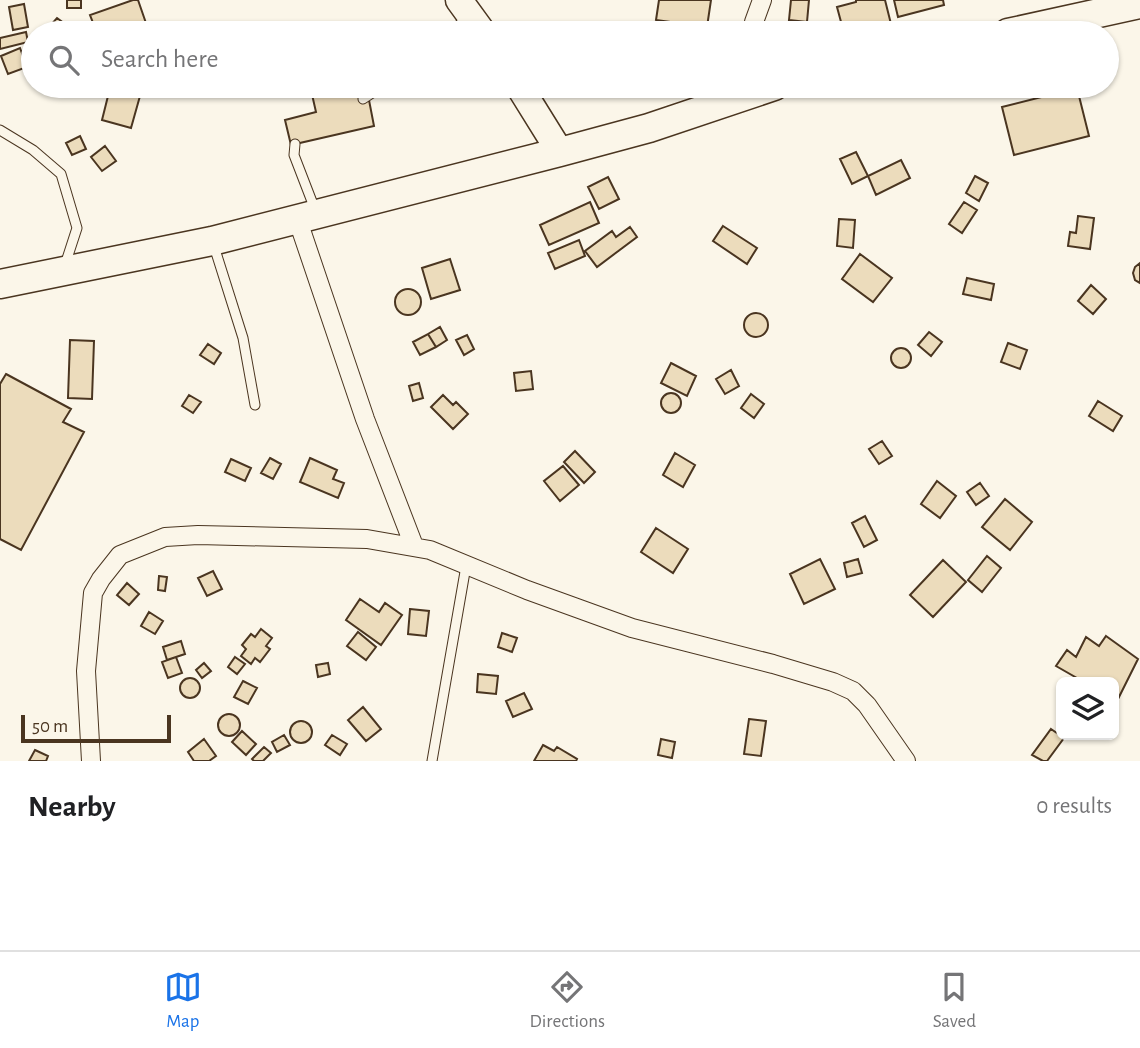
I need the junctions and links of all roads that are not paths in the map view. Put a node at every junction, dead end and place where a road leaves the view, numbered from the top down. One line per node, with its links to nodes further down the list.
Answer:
1 (762, 0): 3 (street)
2 (1140, 4): 4 (main road)
3 (754, 21)
4 (1063, 21)
5 (526, 98): 9 (street)
6 (738, 98): 9 (main road)
7 (0, 130): 12 (lane)
8 (295, 144): 10 (lane)
9 (560, 152): 10 (main road)
10 (307, 216): 11 (main road); 15 (street)
11 (212, 241): 12 (main road); 14 (lane)
12 (63, 270): 13 (main road)
13 (0, 284)
14 (255, 405)
15 (414, 546): 16 (street); 17 (street)
16 (466, 566): 18 (lane); 19 (street)
17 (91, 761)
18 (432, 761)
19 (905, 761)

